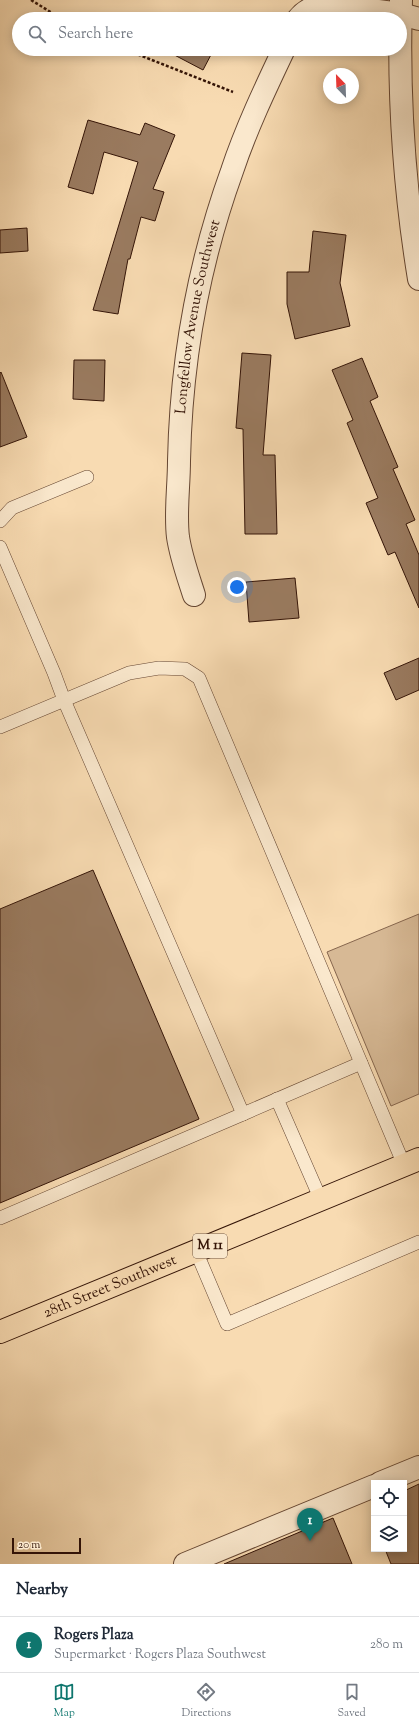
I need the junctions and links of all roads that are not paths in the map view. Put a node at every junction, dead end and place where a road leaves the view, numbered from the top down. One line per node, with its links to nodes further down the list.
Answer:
1 (407, 11): 2 (street)
2 (305, 12)
3 (281, 56): 9 (street, Longfellow Avenue Southwest)
4 (406, 56): 5 (street)
5 (419, 279)
6 (88, 477): 7 (lane)
7 (0, 521)
8 (0, 547): 10 (lane)
9 (194, 595)
10 (64, 700): 11 (lane); 12 (lane); 14 (lane)
11 (0, 727)
12 (361, 1063): 13 (lane); 15 (lane)
13 (277, 1099): 14 (lane); 16 (lane)
14 (243, 1114): 17 (lane)
15 (411, 1162): 16 (main road, 28th Street Southwest / M 11)
16 (321, 1200): 19 (main road, 28th Street Southwest / M 11)
17 (0, 1218)
18 (419, 1242): 19 (lane)
19 (196, 1251): 20 (main road, 28th Street Southwest / M 11)
20 (0, 1332)
21 (419, 1467): 22 (street)
22 (387, 1480)
23 (371, 1487): 24 (street)
24 (185, 1564)

